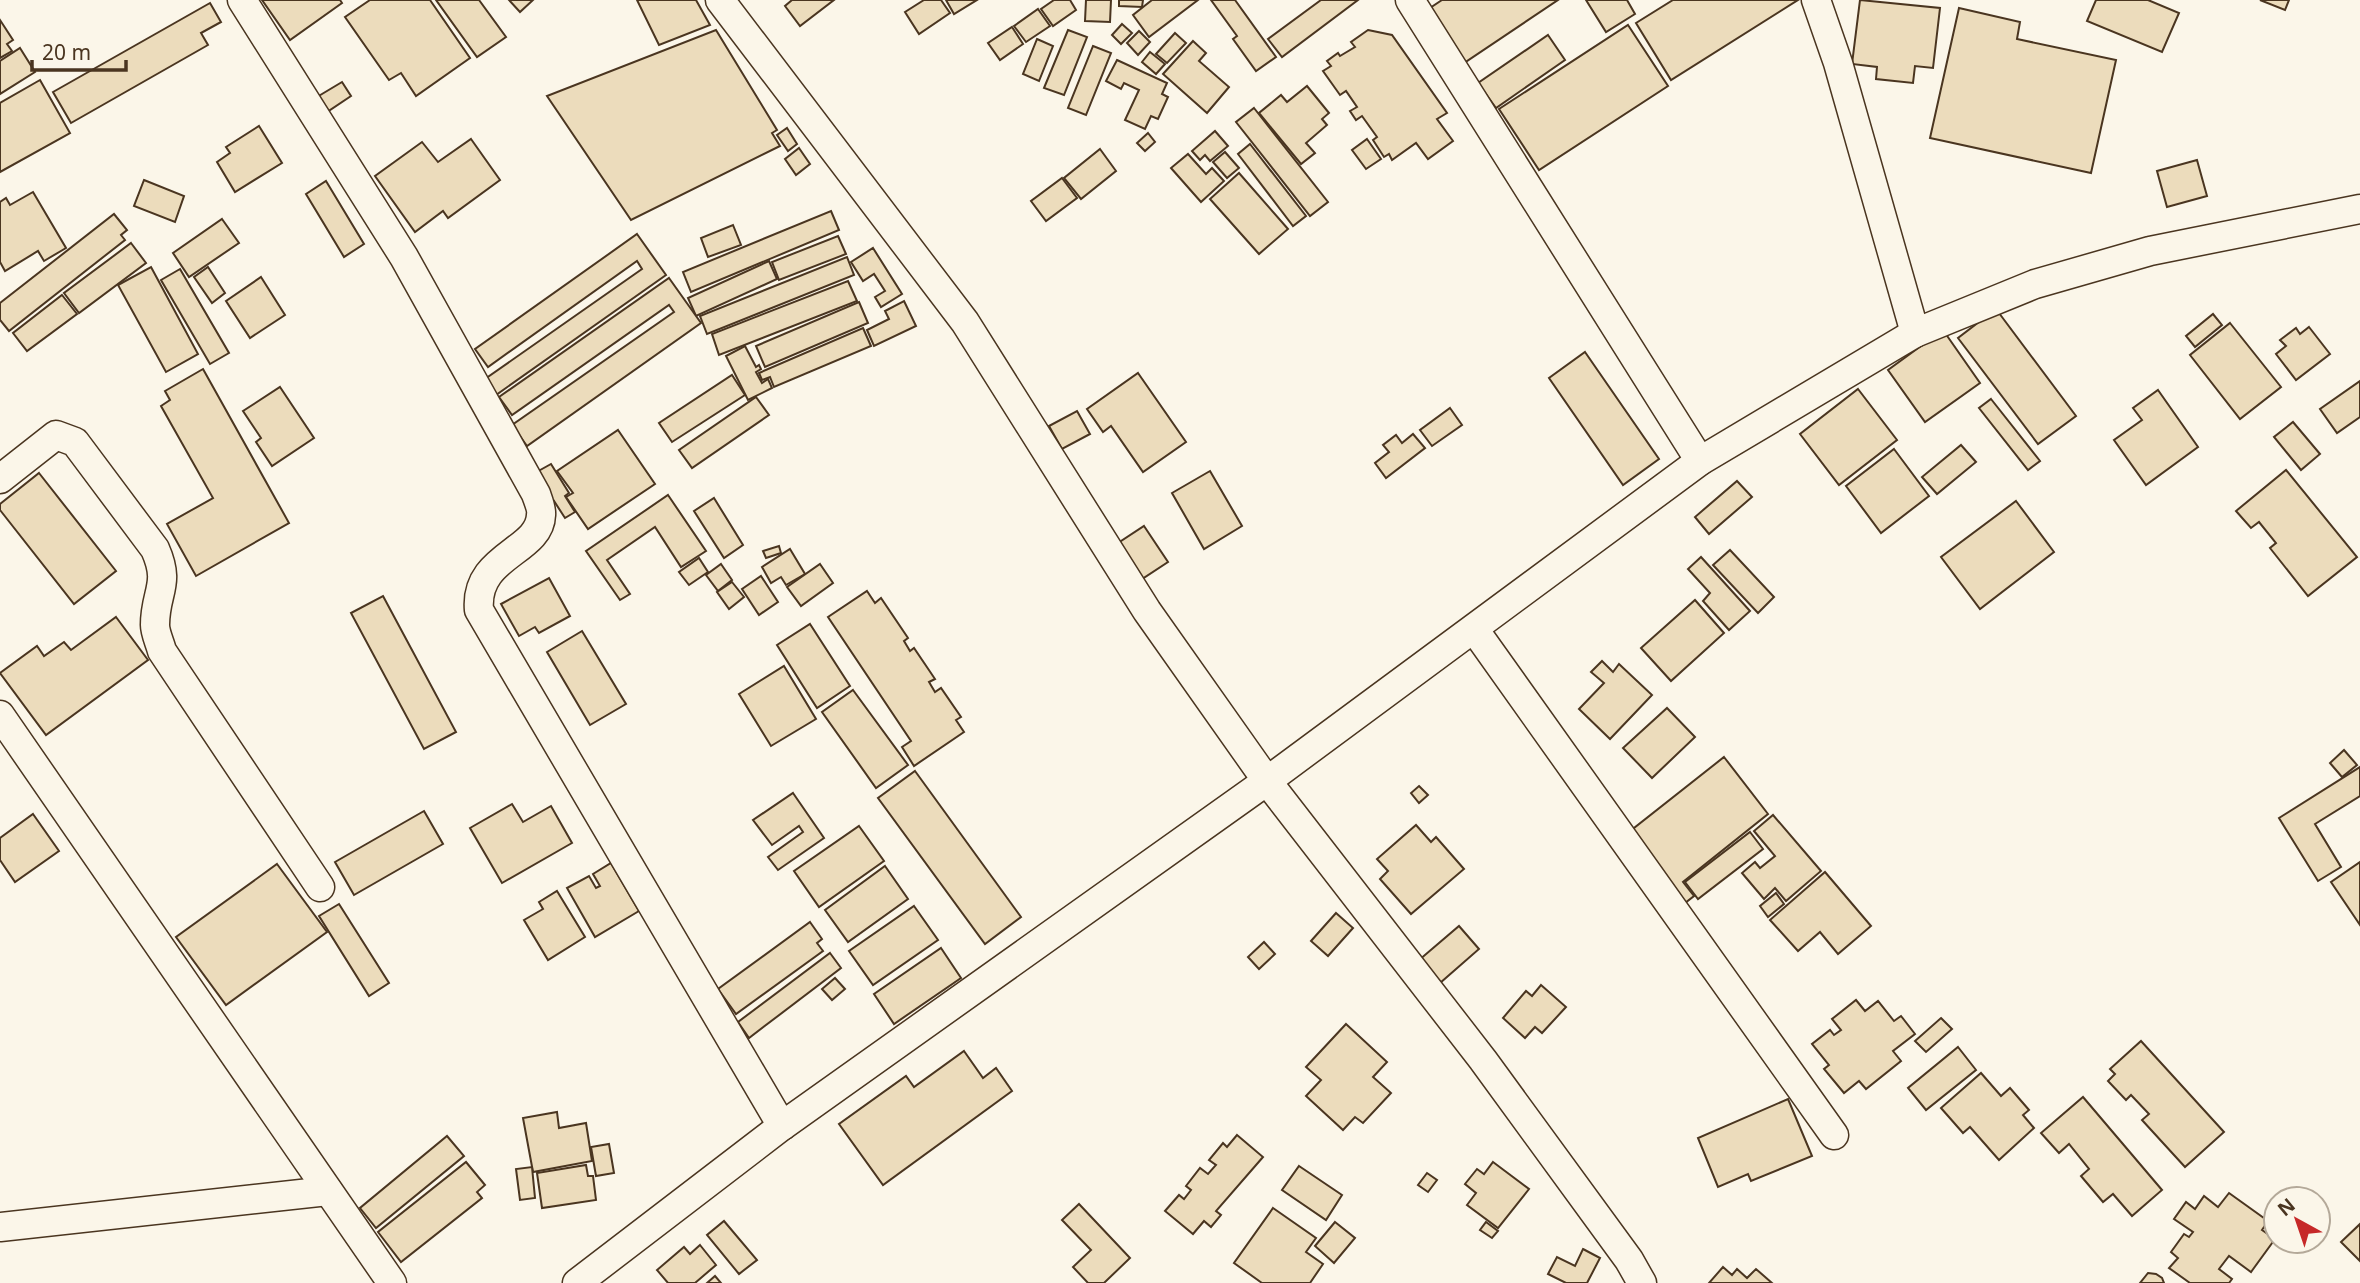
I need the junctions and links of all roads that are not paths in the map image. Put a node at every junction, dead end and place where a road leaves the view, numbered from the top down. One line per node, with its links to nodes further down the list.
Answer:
1 (242, 0): 13 (street)
2 (720, 0): 11 (street)
3 (1410, 0): 7 (street)
4 (1816, 0): 6 (street)
5 (2360, 209): 6 (street)
6 (1914, 333): 7 (street)
7 (1700, 461): 9 (street)
8 (0, 479): 12 (street)
9 (1474, 629): 11 (street); 14 (street)
10 (0, 715): 15 (street)
11 (1267, 781): 13 (street); 19 (street)
12 (320, 887)
13 (782, 1126): 18 (street)
14 (1834, 1135)
15 (328, 1191): 16 (street); 17 (street)
16 (0, 1227)
17 (393, 1283)
18 (577, 1283)
19 (1642, 1283)

